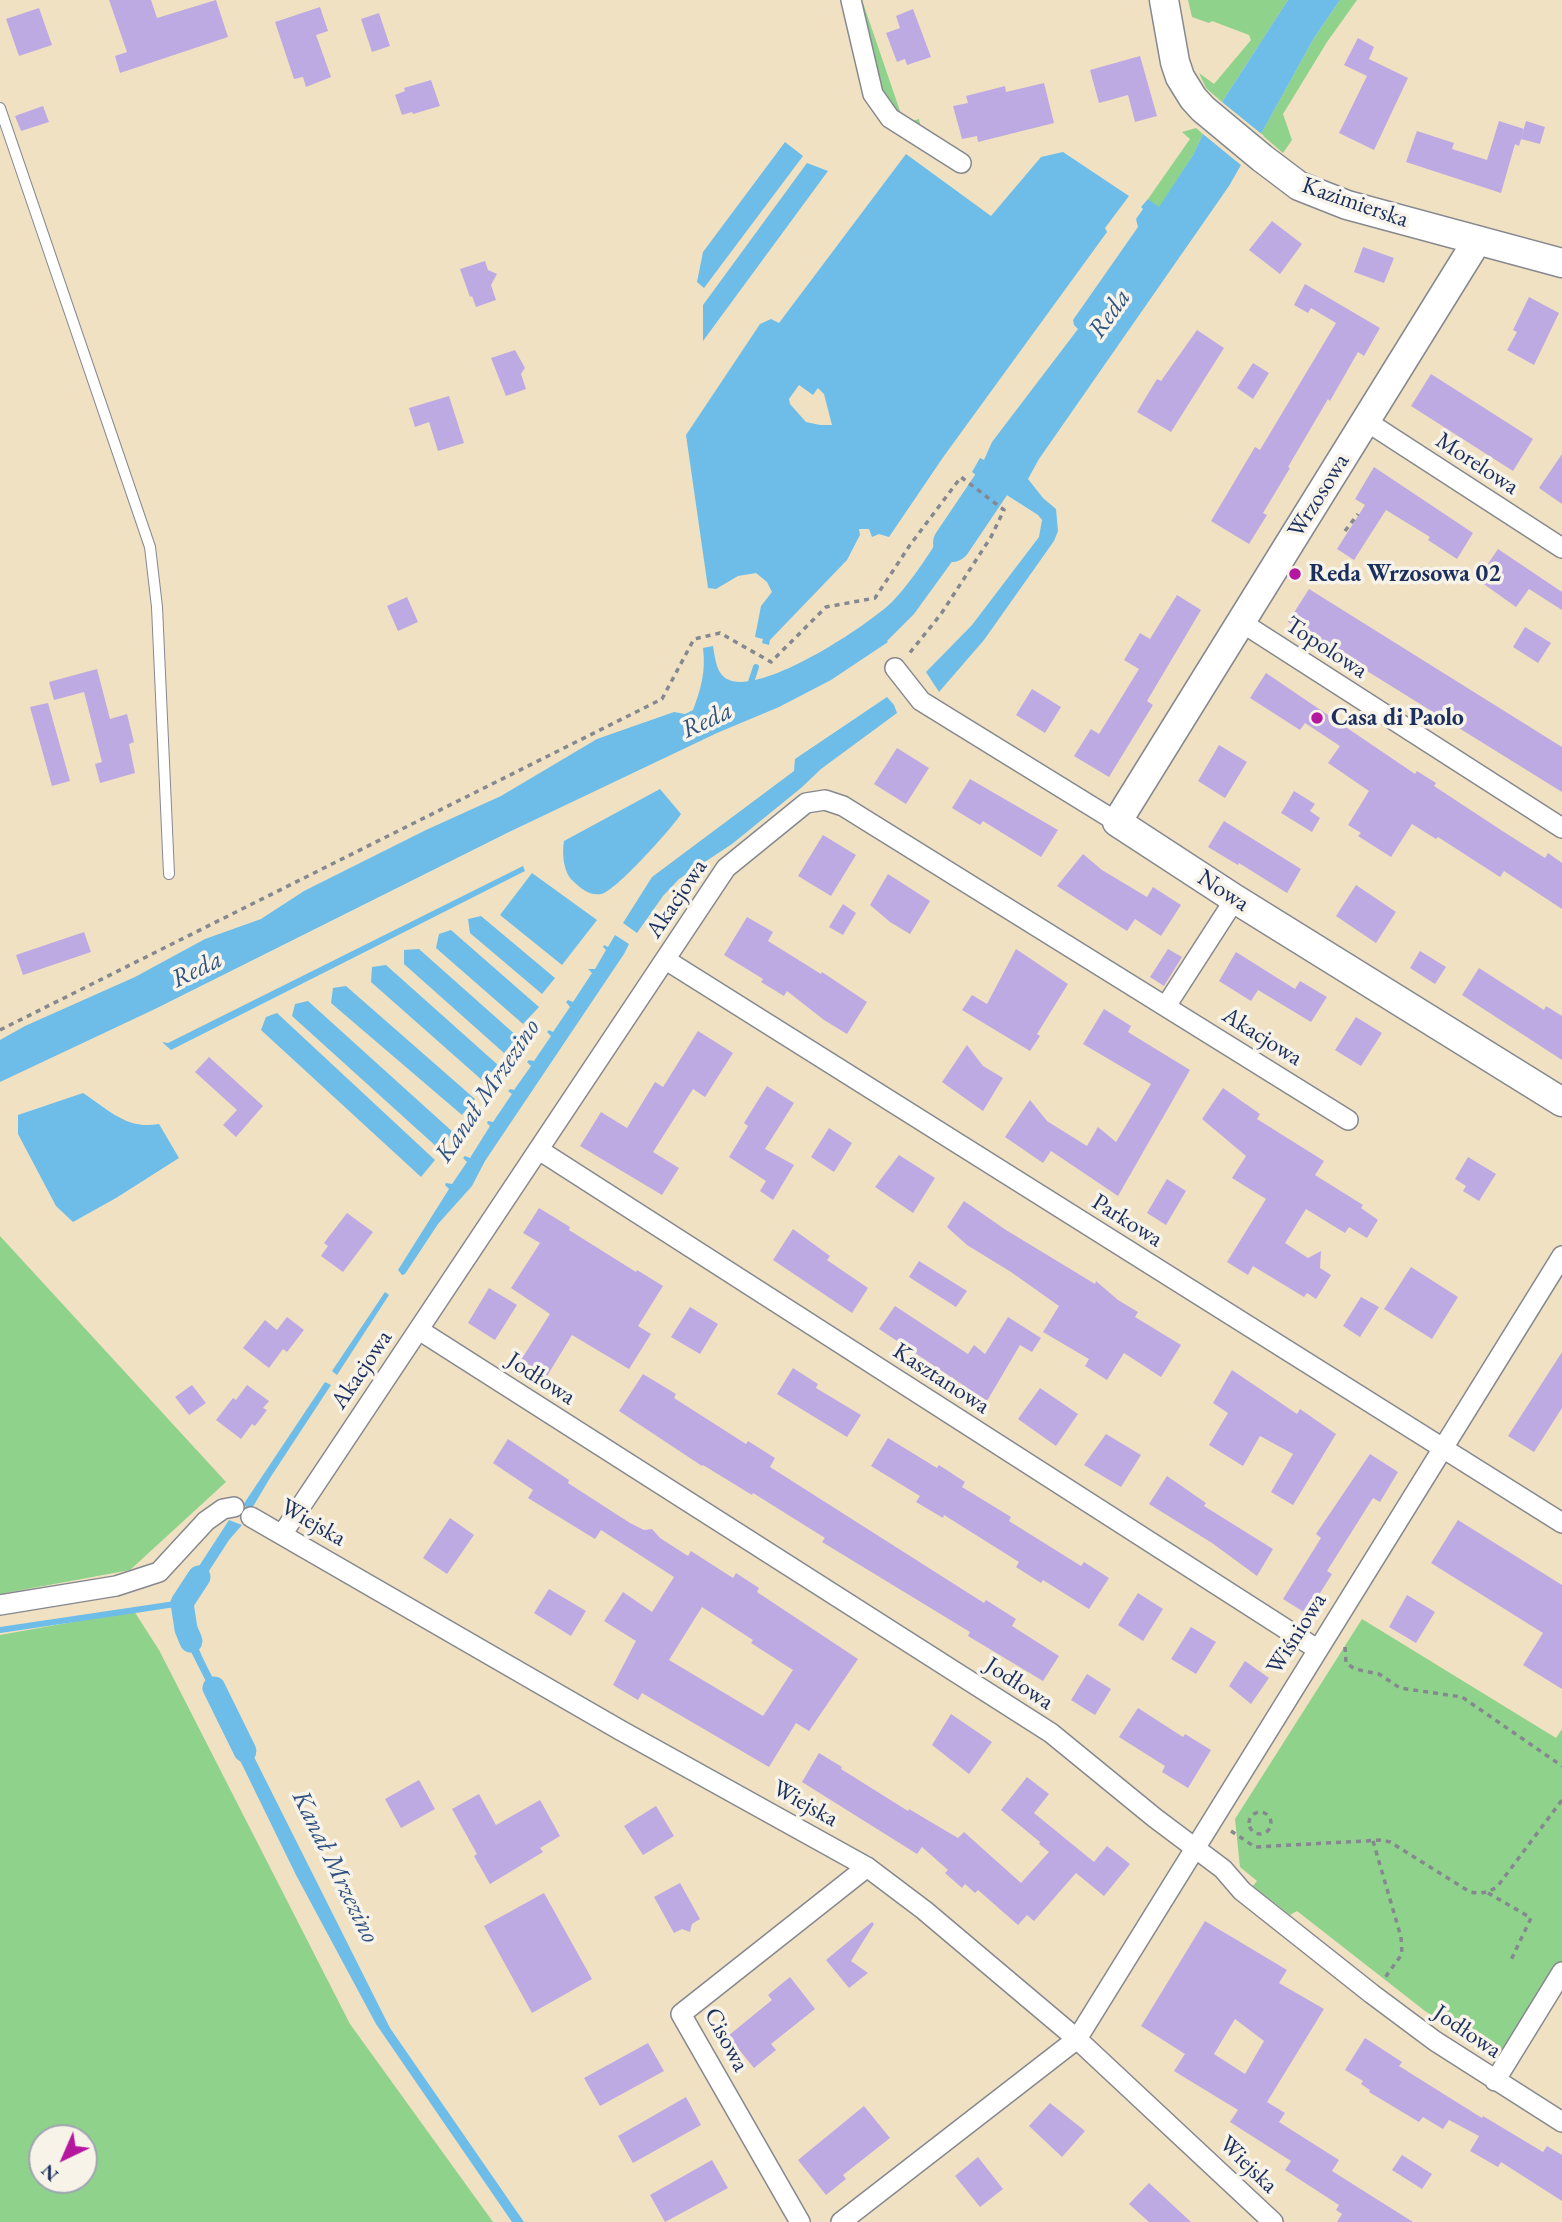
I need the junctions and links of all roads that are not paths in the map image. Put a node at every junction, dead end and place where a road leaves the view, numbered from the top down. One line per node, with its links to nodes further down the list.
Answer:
1 (851, 0): 4 (street)
2 (1164, 0): 5 (street, Kazimierska)
3 (0, 108): 13 (lane)
4 (961, 163)
5 (1477, 241): 6 (street, Kazimierska); 7 (street, Wrzosowa)
6 (1562, 263)
7 (1366, 421): 8 (street, Morelowa); 9 (street, Wrzosowa)
8 (1562, 548)
9 (1241, 622): 11 (street, Wrzosowa); 12 (street, Topolowa)
10 (895, 668): 11 (street, Nowa)
11 (1117, 821): 14 (street, Nowa)
12 (1562, 828)
13 (169, 874)
14 (1235, 899): 16 (street); 17 (street, Nowa)
15 (666, 960): 16 (street, Akacjowa); 19 (street, Akacjowa); 22 (street, Parkowa)
16 (1166, 1006): 18 (street, Akacjowa)
17 (1562, 1102)
18 (1348, 1120)
19 (539, 1150): 21 (street, Akacjowa); 26 (street, Kasztanowa)
20 (1562, 1256): 22 (street, Wiśniowa)
21 (419, 1330): 24 (street, Akacjowa); 27 (street, Jodłowa)
22 (1443, 1448): 23 (street, Parkowa); 26 (street, Wiśniowa)
23 (1562, 1523)
24 (283, 1533): 25 (street, Wiejska); 28 (street, Wiejska)
25 (0, 1605)
26 (1317, 1649): 27 (street, Wiśniowa)
27 (1196, 1847): 30 (street, Wiśniowa); 31 (street, Jodłowa)
28 (867, 1867): 30 (street, Wiejska); 34 (street, Cisowa)
29 (1562, 1972): 31 (street)
30 (1077, 2039): 33 (street, Wiejska); 35 (street)
31 (1495, 2081): 32 (street, Jodłowa)
32 (1562, 2122)
33 (1260, 2218)
34 (800, 2222)
35 (841, 2222)

